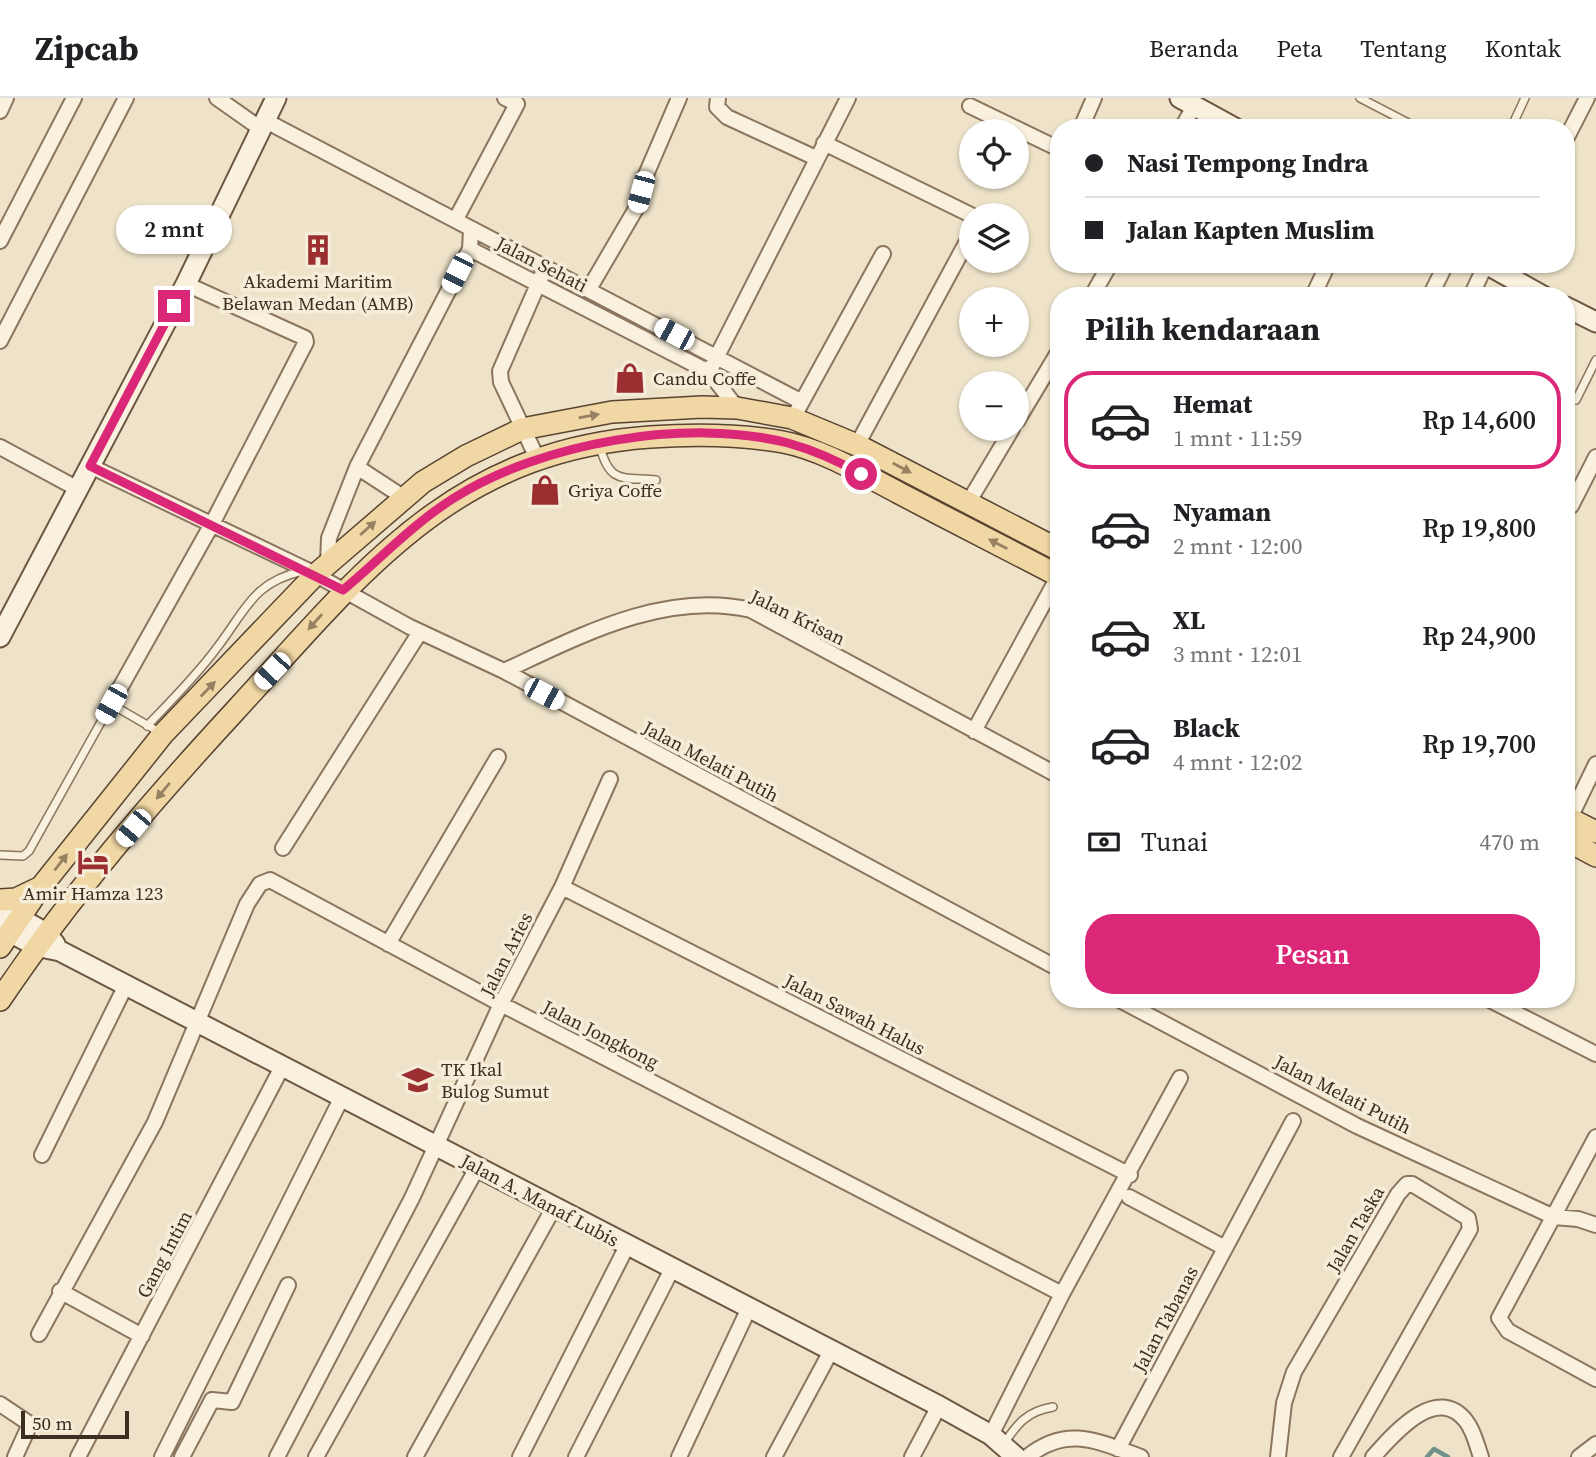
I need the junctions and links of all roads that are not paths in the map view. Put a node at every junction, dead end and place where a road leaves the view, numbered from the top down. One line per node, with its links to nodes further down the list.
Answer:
1 (6, 98): 16 (street)
2 (74, 98): 29 (street)
3 (126, 98): 43 (street)
4 (217, 98): 22 (street)
5 (276, 98): 22 (street)
6 (679, 98): 38 (street)
7 (718, 98): 25 (street)
8 (848, 98): 23 (street)
9 (1094, 98): 17 (street)
10 (1360, 98): 19 (lane)
11 (1525, 98): 20 (lane)
12 (1587, 98): 21 (street)
13 (511, 101): 27 (street)
14 (1187, 102): 18 (street)
15 (970, 106): 24 (street)
16 (0, 111)
17 (1085, 119)
18 (1218, 119)
19 (1401, 119)
20 (1515, 119)
21 (1575, 121)
22 (262, 124): 27 (street); 36 (street)
23 (824, 143): 25 (street); 26 (street)
24 (1050, 145)
25 (816, 158): 44 (street)
26 (959, 209)
27 (456, 219): 28 (street)
28 (471, 229): 30 (street, Jalan Sehati); 33 (street)
29 (0, 241)
30 (470, 248): 35 (street, Jalan Sehati); 60 (street)
31 (883, 254): 51 (street)
32 (959, 256): 55 (street)
33 (546, 267): 35 (street); 38 (street)
34 (1502, 273): 37 (street)
35 (538, 283): 42 (street, Jalan Sehati); 52 (street)
36 (186, 284): 59 (street); 66 (street)
37 (1523, 287)
38 (589, 289): 39 (street)
39 (633, 312): 42 (street); 44 (street)
40 (1575, 312): 41 (street)
41 (1596, 322)
42 (624, 328): 47 (street, Jalan Sehati)
43 (0, 341)
44 (715, 356): 47 (street); 51 (street)
45 (1596, 360): 48 (lane)
46 (1050, 366): 49 (street)
47 (709, 372): 50 (street)
48 (1576, 400)
49 (1029, 401)
50 (737, 408): 51 (main road); 52 (main road, one-way to 50)
51 (797, 410): 55 (main road)
52 (522, 429): 58 (street); 63 (main road)
53 (1005, 441): 65 (street)
54 (599, 443): 58 (main road); 61 (lane); 69 (main road, one-way to 54)
55 (857, 444): 65 (main road, one-way to 65)
56 (0, 447): 62 (street)
57 (1596, 457): 64 (street)
58 (537, 458): 70 (main road)
59 (90, 466): 62 (street); 66 (street, Jalan Melati Putih)
60 (357, 467): 63 (street); 68 (street)
61 (656, 480)
62 (78, 489): 73 (street)
63 (403, 497): 68 (main road, one-way to 63)
64 (1575, 498)
65 (968, 503): 67 (main road)
66 (212, 524): 68 (street, Jalan Melati Putih); 77 (street)
67 (1050, 543)
68 (317, 569): 70 (street, Jalan Melati Putih); 74 (lane); 75 (main road)
69 (1050, 571)
70 (343, 590): 72 (street, Jalan Melati Putih); 94 (main road, one-way to 94)
71 (1050, 592): 79 (street)
72 (420, 632): 76 (street, Jalan Melati Putih); 86 (street)
73 (0, 637)
74 (217, 648): 75 (lane); 78 (lane)
75 (234, 662): 78 (main road, one-way to 75)
76 (504, 671): 79 (street, Jalan Krisan); 96 (street, Jalan Melati Putih)
77 (111, 704): 78 (lane); 87 (lane)
78 (155, 730): 89 (main road, one-way to 78)
79 (974, 731): 82 (street, Jalan Krisan)
80 (498, 757): 95 (street)
81 (1596, 764): 84 (street)
82 (1050, 771)
83 (610, 779): 90 (street, Jalan Aries)
84 (1583, 822)
85 (1575, 845): 88 (main road)
86 (283, 848)
87 (0, 855)
88 (1596, 856)
89 (42, 887): 91 (main road); 93 (main road)
90 (562, 887): 99 (street, Jalan Aries); 112 (street, Jalan Sawah Halus)
91 (0, 900)
92 (0, 907): 93 (street, Jalan A. Manaf Lubis)
93 (8, 931): 94 (street, Jalan A. Manaf Lubis)
94 (41, 940): 97 (street, Jalan A. Manaf Lubis); 98 (main road)
95 (388, 944): 99 (street, Jalan Jongkong); 102 (street, Jalan Jongkong)
96 (1050, 964)
97 (126, 985): 102 (street, Jalan A. Manaf Lubis); 110 (street)
98 (0, 1000)
99 (502, 1004): 109 (street, Jalan Aries); 122 (street, Jalan Jongkong)
100 (1135, 1008): 115 (street, Jalan Melati Putih)
101 (1506, 1008): 103 (street)
102 (197, 1022): 104 (street, Jalan A. Manaf Lubis); 121 (street)
103 (1596, 1054)
104 (282, 1067): 106 (street, Jalan A. Manaf Lubis); 125 (street, Gang Intim)
105 (1180, 1078): 112 (street)
106 (341, 1099): 109 (street, Jalan A. Manaf Lubis); 136 (street)
107 (1293, 1121): 118 (street, Jalan Tabanas)
108 (1596, 1137): 115 (street)
109 (436, 1146): 111 (street, Jalan A. Manaf Lubis); 138 (street, Jalan Aries)
110 (42, 1154)
111 (477, 1168): 114 (street, Jalan A. Manaf Lubis); 139 (street)
112 (1129, 1175): 122 (street)
113 (1129, 1197): 118 (street)
114 (553, 1209): 117 (street, Jalan A. Manaf Lubis); 140 (street)
115 (1554, 1217): 116 (street, Jalan Melati Putih); 127 (street)
116 (1596, 1225)
117 (627, 1246): 119 (street, Jalan A. Manaf Lubis); 141 (street)
118 (1225, 1248): 133 (street, Jalan Tabanas)
119 (672, 1269): 123 (street, Jalan A. Manaf Lubis); 142 (street)
120 (288, 1285): 137 (street)
121 (60, 1291): 124 (street); 125 (street)
122 (1062, 1294): 132 (street)
123 (749, 1308): 126 (street, Jalan A. Manaf Lubis); 143 (street)
124 (39, 1334)
125 (142, 1336): 135 (street, Gang Intim)
126 (831, 1351): 129 (street, Jalan A. Manaf Lubis); 144 (street)
127 (1596, 1379)
128 (0, 1404): 134 (street)
129 (939, 1406): 132 (street, Jalan A. Manaf Lubis); 145 (street)
130 (1053, 1407): 132 (lane)
131 (1596, 1444): 152 (street)
132 (1003, 1446)
133 (1118, 1449): 146 (street); 147 (street)
134 (15, 1457)
135 (78, 1457)
136 (162, 1457)
137 (182, 1457)
138 (277, 1457)
139 (316, 1457)
140 (415, 1457)
141 (520, 1457)
142 (576, 1457)
143 (679, 1457)
144 (774, 1457)
145 (912, 1457)
146 (1027, 1457)
147 (1141, 1457)
148 (1278, 1457): 149 (street, Jalan Taska)
149 (1341, 1457)
150 (1373, 1457): 151 (street)
151 (1481, 1457)
152 (1579, 1457)

